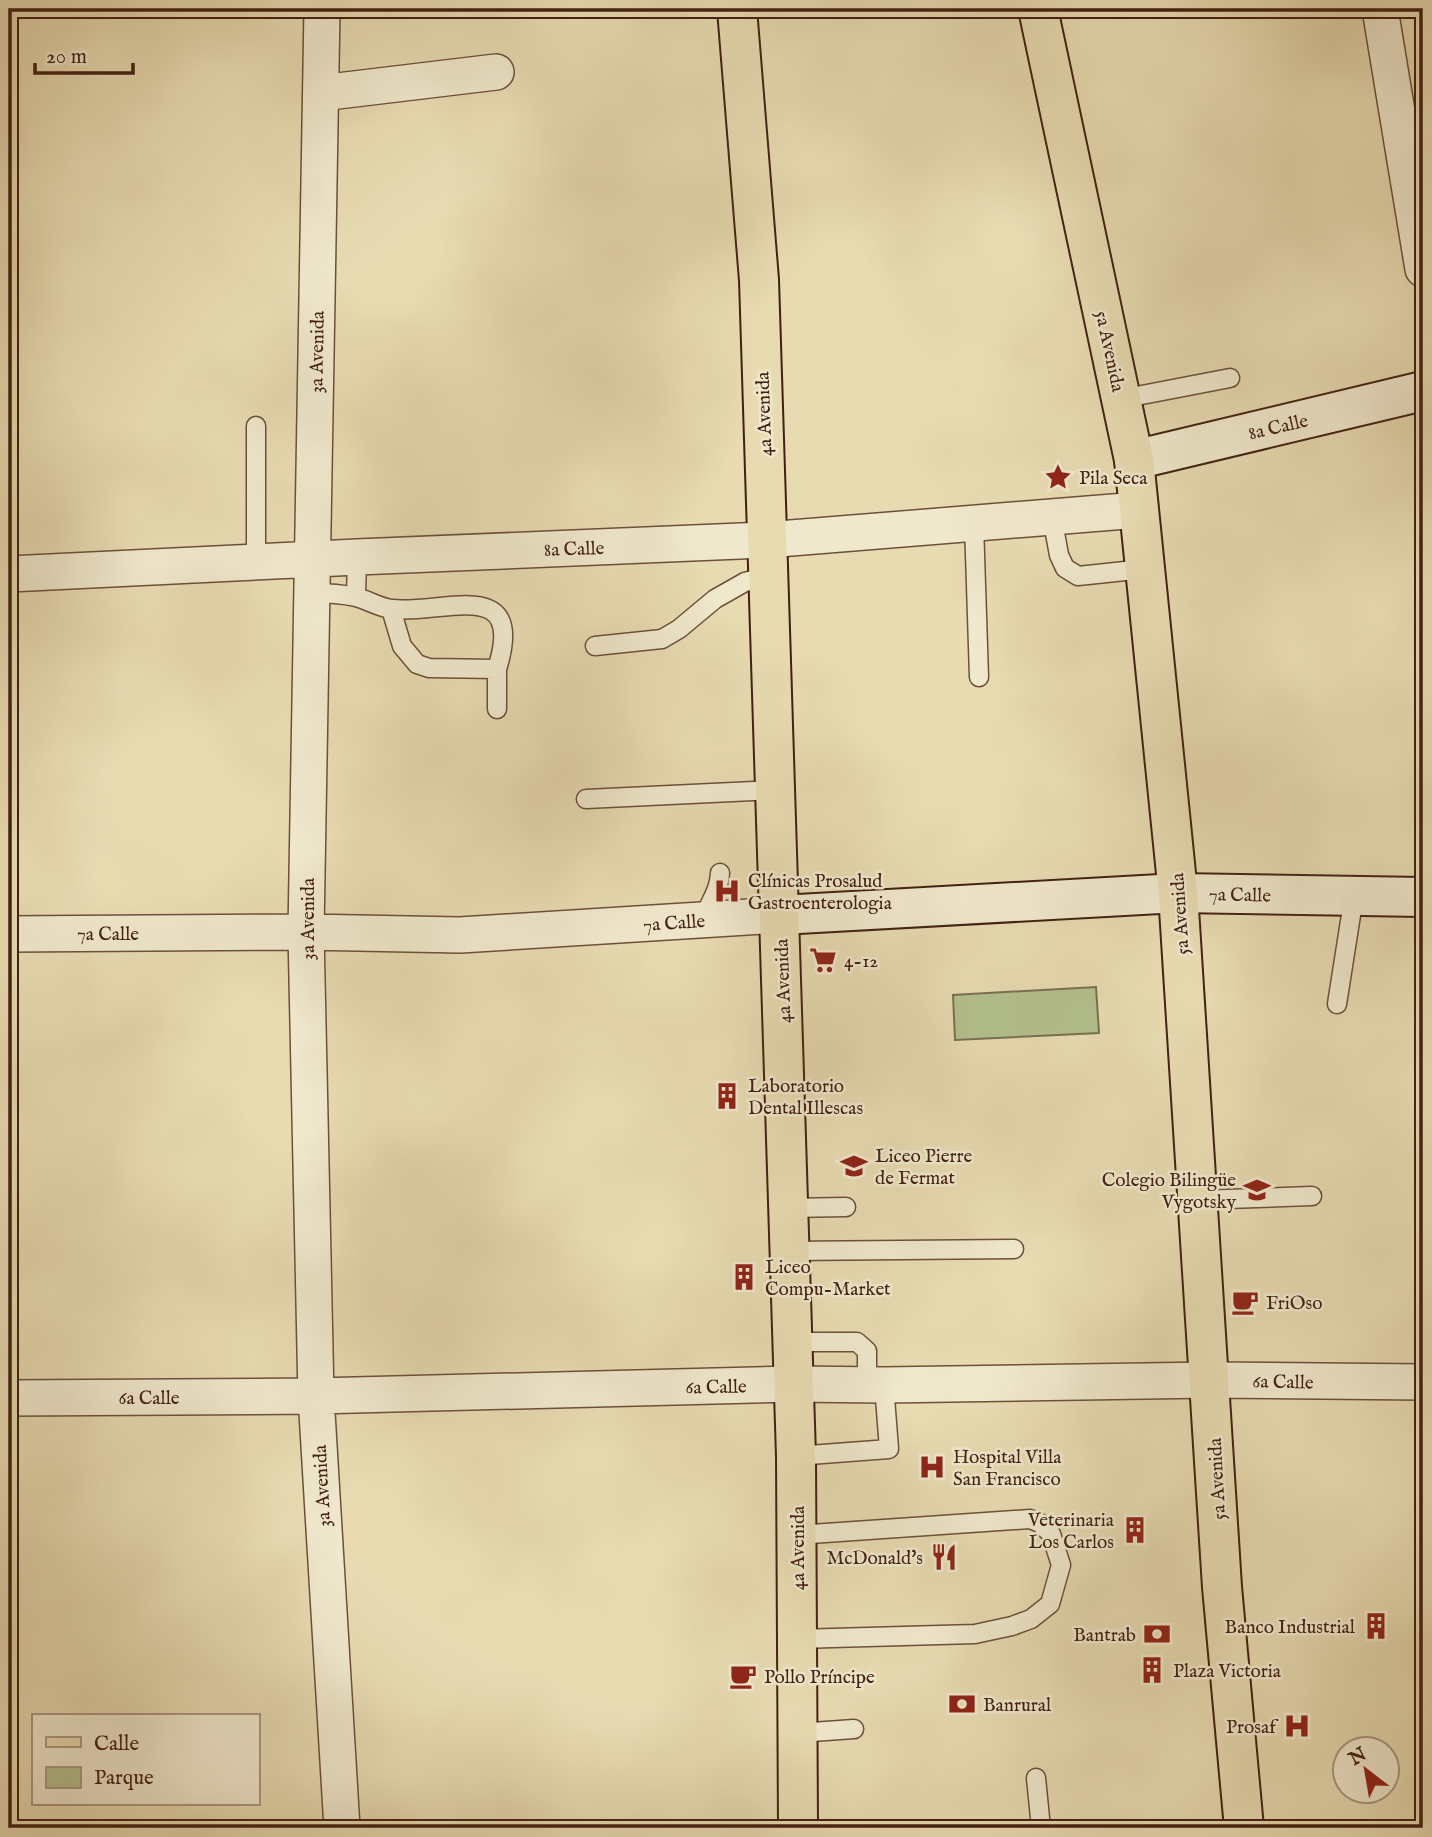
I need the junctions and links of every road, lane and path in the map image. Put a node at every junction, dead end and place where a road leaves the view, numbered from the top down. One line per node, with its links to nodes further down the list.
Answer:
1 (323, 9): 6 (street, 3a Avenida)
2 (737, 9): 18 (main road, 4a Avenida)
3 (1038, 9): 11 (main road, 5a Avenida)
4 (1380, 9): 7 (street)
5 (496, 72): 6 (street)
6 (321, 93): 22 (street, 3a Avenida)
7 (1414, 148): 8 (street)
8 (1423, 269)
9 (1230, 378): 11 (lane)
10 (1423, 391): 13 (main road, 8a Calle)
11 (1121, 399): 13 (main road, 5a Avenida)
12 (256, 426): 19 (lane)
13 (1134, 460): 14 (main road, 5a Avenida)
14 (1138, 510): 15 (street, 8a Calle); 20 (main road, 5a Avenida)
15 (1052, 517): 16 (street, 8a Calle); 20 (lane)
16 (974, 524): 18 (street, 8a Calle); 27 (lane)
17 (357, 557): 18 (street, 8a Calle); 22 (street, 8a Calle); 23 (lane)
18 (767, 558): 25 (lane); 29 (main road, 4a Avenida)
19 (256, 561): 21 (street, 8a Calle); 22 (street, 8a Calle)
20 (1144, 569): 32 (main road, 5a Avenida)
21 (9, 574)
22 (313, 576): 23 (lane); 37 (street, 3a Avenida)
23 (356, 597): 24 (lane)
24 (391, 609): 26 (lane); 26 (lane)
25 (595, 646)
26 (497, 669): 28 (lane)
27 (979, 677)
28 (497, 709)
29 (775, 790): 30 (lane); 35 (main road, 4a Avenida)
30 (586, 799)
31 (720, 873): 36 (lane)
32 (1178, 893): 33 (main road, 7a Calle); 35 (main road, 7a Calle); 41 (main road, 5a Avenida)
33 (1354, 896): 34 (main road, 7a Calle); 39 (lane)
34 (1423, 897)
35 (780, 915): 36 (street, 7a Calle); 43 (main road, 4a Avenida)
36 (704, 920): 37 (street, 7a Calle)
37 (306, 932): 38 (street, 7a Calle); 51 (street, 3a Avenida)
38 (9, 934)
39 (1337, 1004)
40 (1312, 1196): 41 (lane)
41 (1198, 1200): 47 (main road, 5a Avenida)
42 (846, 1207): 43 (lane)
43 (788, 1208): 45 (main road, 4a Avenida)
44 (1014, 1249): 45 (lane)
45 (789, 1251): 46 (main road, 4a Avenida)
46 (792, 1342): 49 (main road, 4a Avenida); 50 (lane)
47 (1210, 1380): 48 (street, 6a Calle); 50 (street, 6a Calle); 62 (main road, 5a Avenida)
48 (1423, 1382)
49 (793, 1384): 50 (street, 6a Calle); 51 (street, 6a Calle); 53 (main road, 4a Avenida)
50 (876, 1385): 53 (lane)
51 (316, 1396): 52 (street, 6a Calle); 59 (street, 3a Avenida)
52 (9, 1398)
53 (796, 1456): 54 (main road, 4a Avenida)
54 (796, 1535): 55 (main road, 4a Avenida); 55 (lane)
55 (797, 1639): 57 (main road, 4a Avenida)
56 (854, 1730): 57 (lane)
57 (798, 1734): 60 (main road, 4a Avenida)
58 (1037, 1777): 61 (lane)
59 (342, 1828)
60 (798, 1828)
61 (1041, 1828)
62 (1244, 1828)

